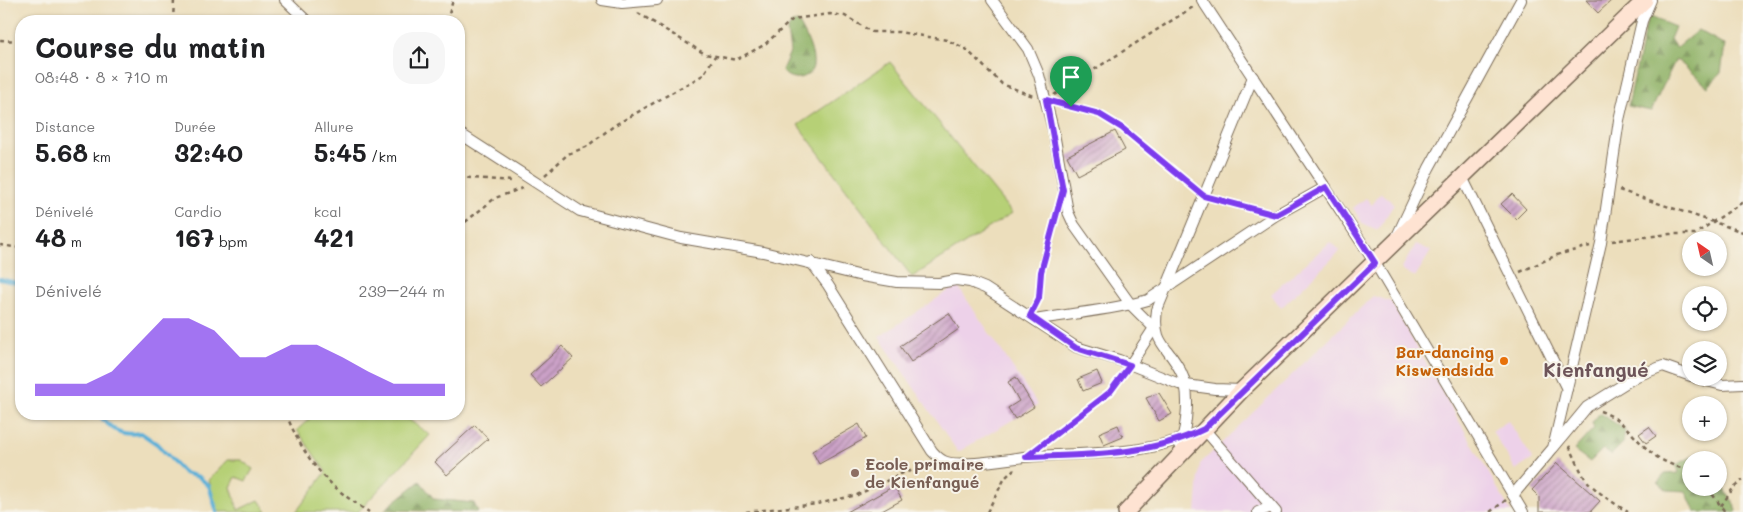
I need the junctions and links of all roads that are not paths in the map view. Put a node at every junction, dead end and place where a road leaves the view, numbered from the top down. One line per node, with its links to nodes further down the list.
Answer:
1 (285, 0): 10 (street)
2 (602, 0): 3 (street)
3 (657, 0)
4 (984, 0): 9 (street)
5 (1203, 0): 11 (street)
6 (1521, 0): 15 (street)
7 (1645, 0): 13 (main road)
8 (1651, 0): 27 (street)
9 (993, 3): 19 (street)
10 (301, 15)
11 (1253, 77): 14 (street); 18 (street)
12 (465, 137): 16 (street)
13 (1462, 177): 15 (main road); 27 (street)
14 (1326, 187): 17 (street); 18 (street)
15 (1393, 246): 17 (main road)
16 (811, 262): 20 (street); 30 (street)
17 (1375, 263): 28 (main road); 33 (street)
18 (1165, 289): 19 (street); 21 (street)
19 (1131, 305): 20 (street); 21 (street)
20 (1032, 318): 22 (street)
21 (1154, 328): 22 (street); 25 (street)
22 (1130, 365): 25 (street)
23 (1682, 372): 31 (street)
24 (1743, 384): 26 (street)
25 (1186, 385): 28 (street); 30 (street)
26 (1727, 385)
27 (1567, 389): 31 (street)
28 (1242, 390): 29 (main road)
29 (1204, 429): 30 (street); 32 (main road); 34 (street)
30 (1182, 440): 32 (street)
31 (1553, 448): 33 (street)
32 (1174, 459): 36 (main road)
33 (1513, 495): 35 (street)
34 (1274, 510): 37 (street)
35 (1522, 511)
36 (1126, 512)
37 (1258, 512)

